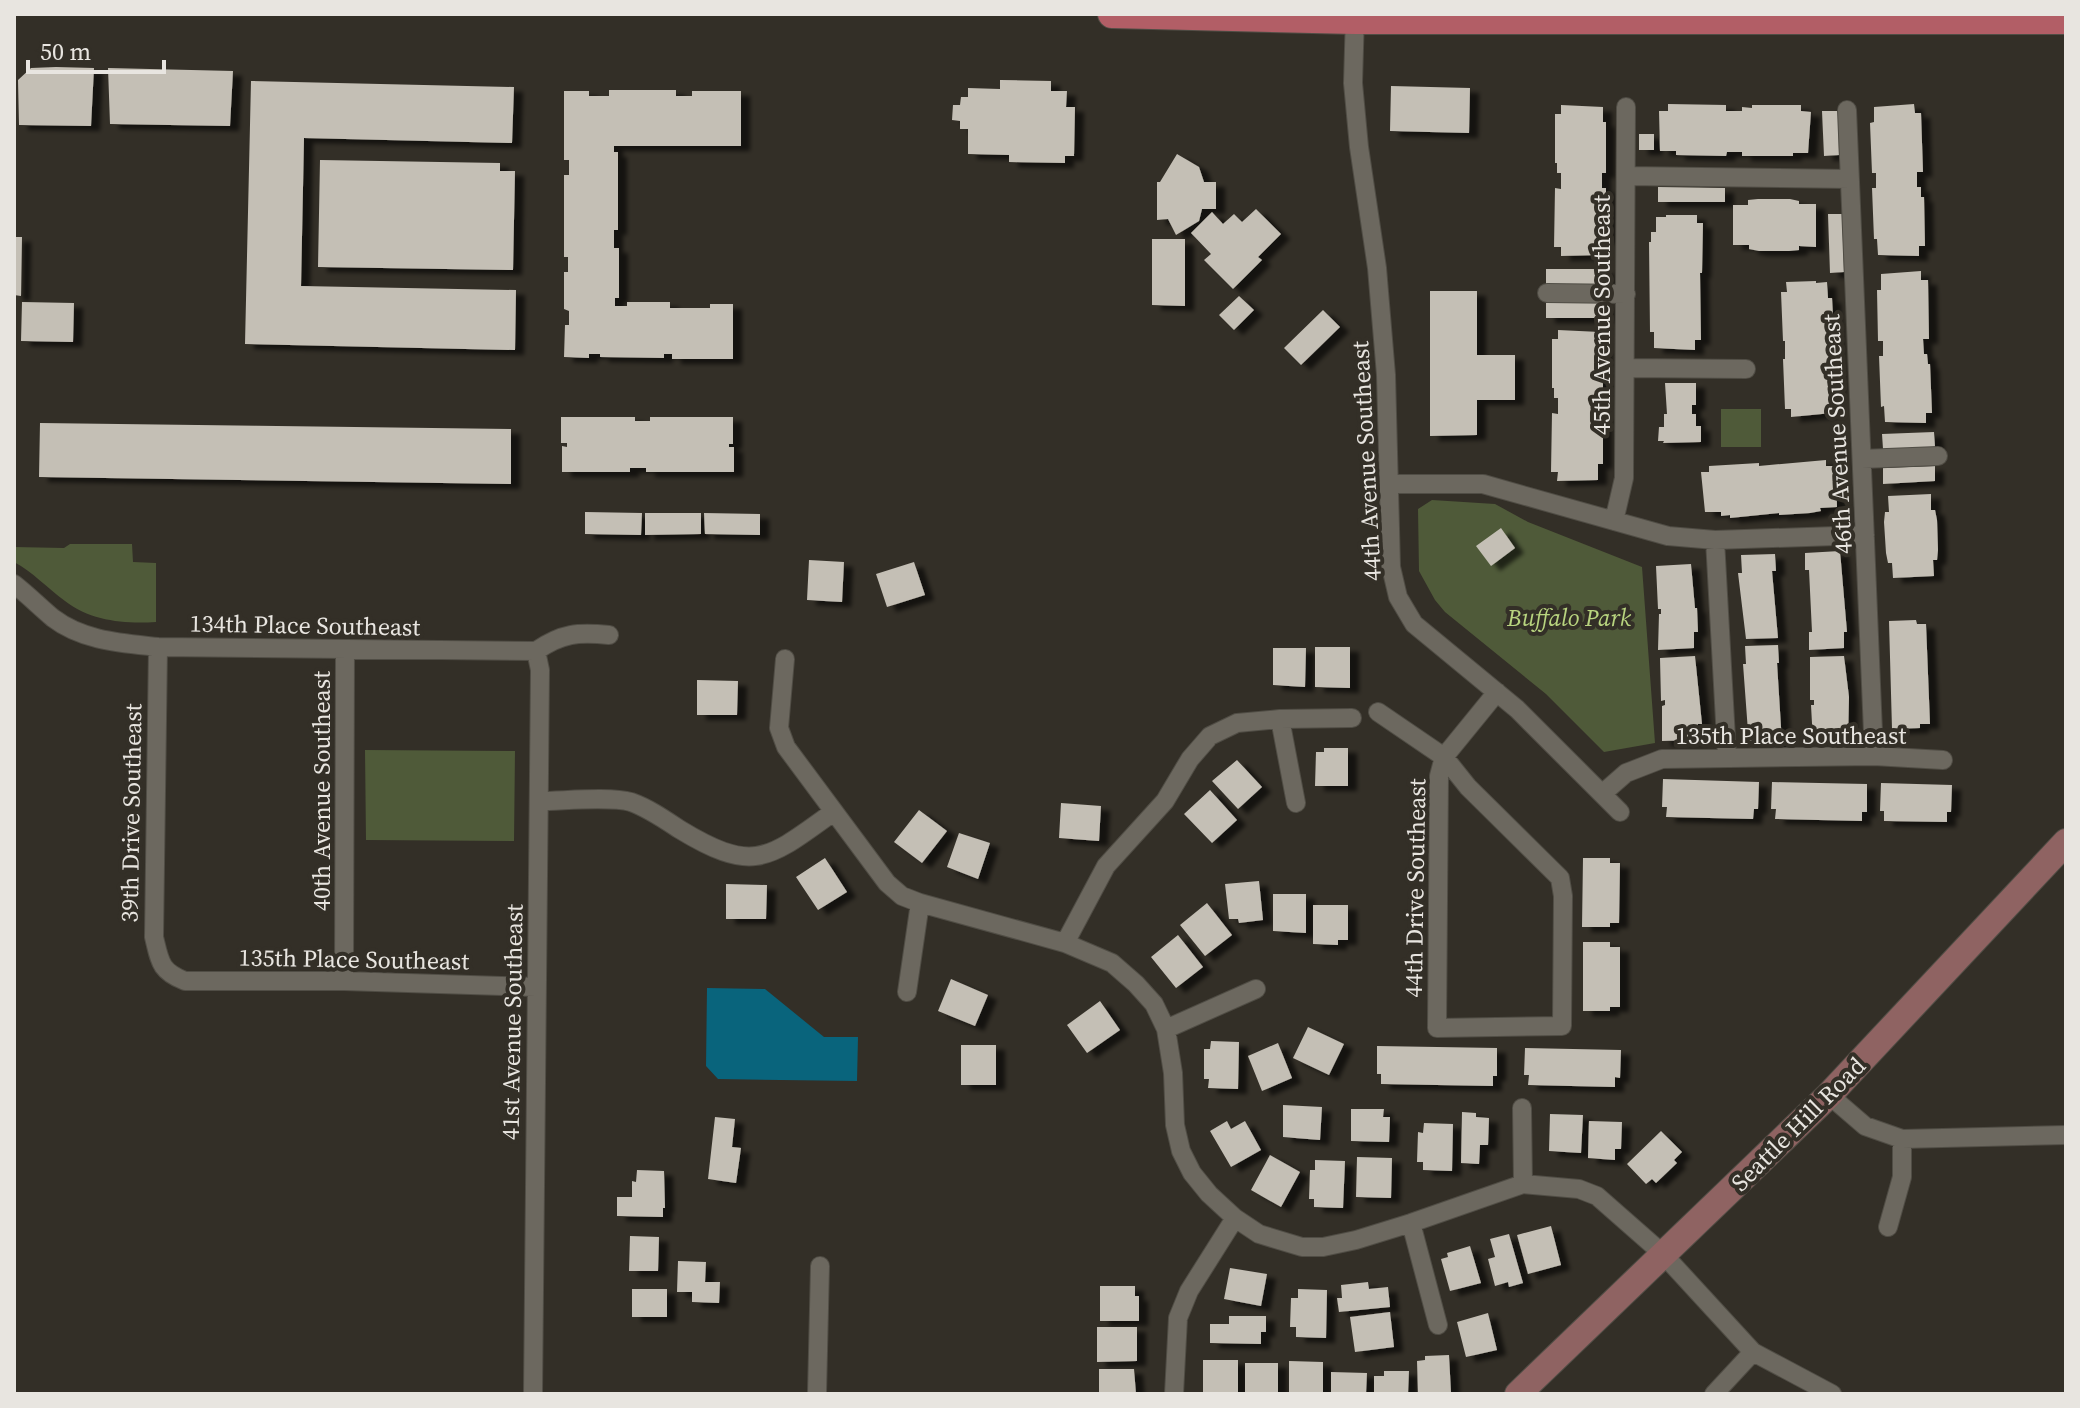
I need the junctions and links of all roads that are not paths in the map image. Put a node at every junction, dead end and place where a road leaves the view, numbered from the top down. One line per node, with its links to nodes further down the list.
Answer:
1 (1112, 14): 2 (main road)
2 (1355, 17): 3 (main road); 14 (street, 44th Avenue Southeast)
3 (2066, 20)
4 (1626, 107): 6 (street, 45th Avenue Southeast)
5 (1847, 110): 7 (street, 46th Avenue Southeast)
6 (1626, 176): 7 (street); 9 (street, 45th Avenue Southeast)
7 (1850, 179): 13 (street, 46th Avenue Southeast)
8 (1547, 293): 9 (street)
9 (1626, 294): 10 (street, 45th Avenue Southeast)
10 (1626, 368): 11 (street); 15 (street, 45th Avenue Southeast)
11 (1746, 369)
12 (1938, 456): 13 (street)
13 (1862, 459): 16 (street, 46th Avenue Southeast)
14 (1389, 484): 15 (street); 24 (street, 44th Avenue Southeast)
15 (1614, 521): 17 (street)
16 (1865, 535): 17 (street); 28 (street, 46th Avenue Southeast)
17 (1715, 540): 30 (street)
18 (14, 584): 20 (street, 134th Place Southeast)
19 (609, 635): 22 (street, 134th Place Southeast)
20 (158, 647): 21 (street, 134th Place Southeast); 40 (street, 39th Drive Southeast)
21 (345, 649): 22 (street, 134th Place Southeast); 41 (street, 40th Avenue Southeast)
22 (536, 651): 33 (street, 41st Avenue Southeast)
23 (785, 659): 36 (street)
24 (1497, 692): 29 (street, 44th Drive Southeast); 32 (street, 44th Avenue Southeast)
25 (1378, 712): 29 (street)
26 (1352, 718): 27 (street)
27 (1280, 719): 34 (street); 39 (street)
28 (1874, 756): 30 (street, 135th Place Southeast); 31 (street, 135th Place Southeast)
29 (1444, 757): 29 (street, 44th Drive Southeast)
30 (1727, 757): 32 (street, 135th Place Southeast)
31 (1943, 760)
32 (1602, 794): 35 (street, 44th Avenue Southeast)
33 (539, 801): 36 (street); 42 (street, 41st Avenue Southeast)
34 (1296, 803)
35 (1620, 812)
36 (832, 813): 38 (street)
37 (2066, 842): 46 (main road, Seattle Hill Road)
38 (920, 903): 39 (street); 44 (street)
39 (1065, 943): 45 (street)
40 (171, 975): 41 (street, 135th Place Southeast)
41 (344, 981): 42 (street, 135th Place Southeast)
42 (536, 987): 58 (street, 41st Avenue Southeast)
43 (1256, 989): 45 (street)
44 (907, 992)
45 (1166, 1029): 51 (street)
46 (1829, 1095): 49 (street); 54 (main road, Seattle Hill Road)
47 (1522, 1108): 50 (street)
48 (2066, 1135): 49 (street)
49 (1902, 1139): 53 (street)
50 (1523, 1184): 52 (street); 54 (street)
51 (1235, 1218): 52 (street); 60 (street)
52 (1411, 1223): 56 (street)
53 (1888, 1227)
54 (1663, 1254): 57 (street); 61 (main road, Seattle Hill Road)
55 (820, 1266): 59 (street)
56 (1438, 1325)
57 (1753, 1352): 62 (street); 63 (street)
58 (533, 1394)
59 (817, 1394)
60 (1174, 1394)
61 (1518, 1394)
62 (1714, 1394)
63 (1832, 1394)

